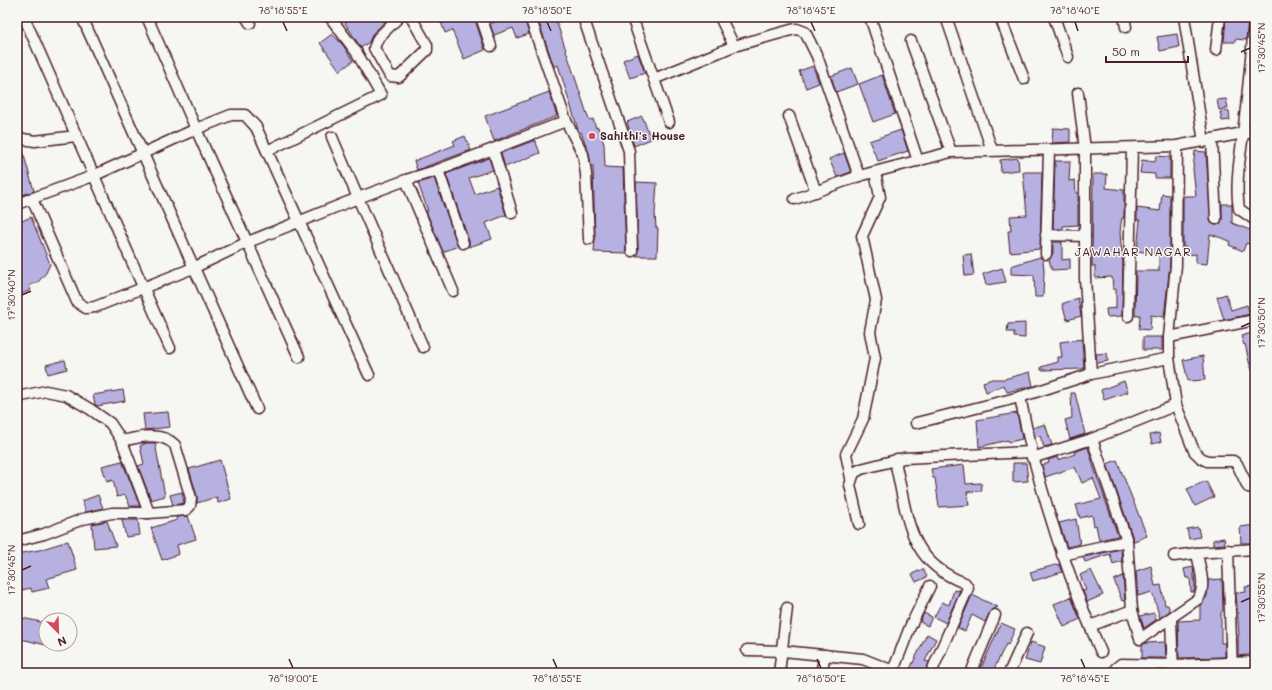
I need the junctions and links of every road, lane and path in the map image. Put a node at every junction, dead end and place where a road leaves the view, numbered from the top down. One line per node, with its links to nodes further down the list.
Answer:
1 (24, 17): 33 (street)
2 (82, 17): 45 (street)
3 (147, 17): 30 (street)
4 (399, 17): 5 (street)
5 (411, 17)
6 (481, 17): 20 (street)
7 (530, 17): 28 (street)
8 (583, 17): 66 (street)
9 (632, 17): 24 (street)
10 (720, 17): 21 (street)
11 (870, 17): 46 (street)
12 (947, 17): 41 (street)
13 (1000, 17): 25 (street)
14 (1054, 17): 23 (street)
15 (1184, 17): 36 (street)
16 (1220, 17): 22 (street)
17 (1255, 17): 31 (street)
18 (335, 19): 43 (street)
19 (910, 41): 44 (street)
20 (491, 46)
21 (734, 46): 24 (street); 50 (street)
22 (1216, 50)
23 (1068, 57)
24 (654, 79): 29 (street)
25 (1024, 79)
26 (1078, 93): 40 (street)
27 (789, 116): 52 (street)
28 (566, 121): 39 (street); 63 (street)
29 (669, 122)
30 (196, 129): 43 (street); 45 (street); 64 (street)
31 (1243, 133): 32 (street); 36 (street); 59 (street)
32 (1255, 133)
33 (76, 136): 35 (street); 49 (street)
34 (332, 137): 53 (street)
35 (17, 138)
36 (1208, 141): 37 (street); 58 (street)
37 (1177, 146): 38 (street); 73 (street)
38 (1132, 148): 40 (street); 71 (street)
39 (493, 149): 47 (street); 57 (street)
40 (1085, 149): 42 (street); 62 (street)
41 (992, 150): 42 (street); 44 (street)
42 (1049, 150): 61 (street)
43 (267, 151): 60 (street)
44 (951, 152): 46 (street)
45 (143, 153): 49 (street); 68 (street)
46 (918, 161): 48 (street)
47 (438, 170): 51 (street); 65 (street)
48 (875, 172): 50 (street); 89 (street)
49 (93, 176): 54 (street); 69 (street)
50 (859, 176): 52 (street)
51 (406, 180): 53 (street); 70 (street)
52 (816, 192): 55 (street)
53 (358, 198): 60 (street); 74 (street)
54 (32, 199): 56 (street); 69 (street)
55 (795, 199)
56 (17, 204)
57 (512, 213)
58 (1216, 219)
59 (1255, 220)
60 (299, 221): 64 (street); 79 (street)
61 (1046, 235): 62 (street); 67 (street)
62 (1085, 236): 78 (street)
63 (589, 239)
64 (248, 242): 68 (street); 76 (street)
65 (463, 243)
66 (632, 251)
67 (1046, 254)
68 (193, 268): 69 (street); 83 (street)
69 (144, 288): 75 (street)
70 (453, 291)
71 (1128, 316)
72 (1255, 320): 73 (street)
73 (1169, 337): 77 (street)
74 (423, 347)
75 (170, 348)
76 (299, 357)
77 (1169, 358): 78 (street); 82 (street)
78 (1092, 374): 81 (street)
79 (368, 375)
80 (17, 397): 86 (street)
81 (1020, 397): 84 (street); 87 (street)
82 (1176, 405): 85 (street); 90 (street)
83 (257, 409)
84 (916, 423)
85 (1092, 439): 87 (street); 94 (street)
86 (122, 441): 91 (street); 91 (street)
87 (1031, 455): 88 (street); 98 (street)
88 (897, 459): 89 (street); 117 (street)
89 (851, 478): 92 (street)
90 (1255, 488)
91 (149, 513): 93 (street)
92 (859, 524)
93 (17, 541)
94 (1127, 541): 98 (street); 102 (street)
95 (1255, 549): 96 (street)
96 (1228, 550): 97 (street); 111 (street)
97 (1197, 553): 99 (street); 104 (street)
98 (1062, 555): 105 (street)
99 (1174, 556)
100 (930, 586): 114 (street)
101 (787, 608): 108 (street)
102 (1132, 610): 104 (street); 105 (street)
103 (995, 615): 118 (street)
104 (1171, 619): 113 (street)
105 (1090, 626): 109 (street)
106 (1027, 633): 119 (street)
107 (747, 650): 108 (street)
108 (781, 651): 110 (street); 115 (street)
109 (1101, 652)
110 (825, 655): 114 (street); 116 (street)
111 (1231, 662): 112 (street); 113 (street); 121 (street)
112 (1255, 662)
113 (1173, 669): 120 (street)
114 (895, 672)
115 (779, 673)
116 (822, 673)
117 (931, 673)
118 (971, 673)
119 (1009, 673)
120 (1114, 673)
121 (1232, 673)

